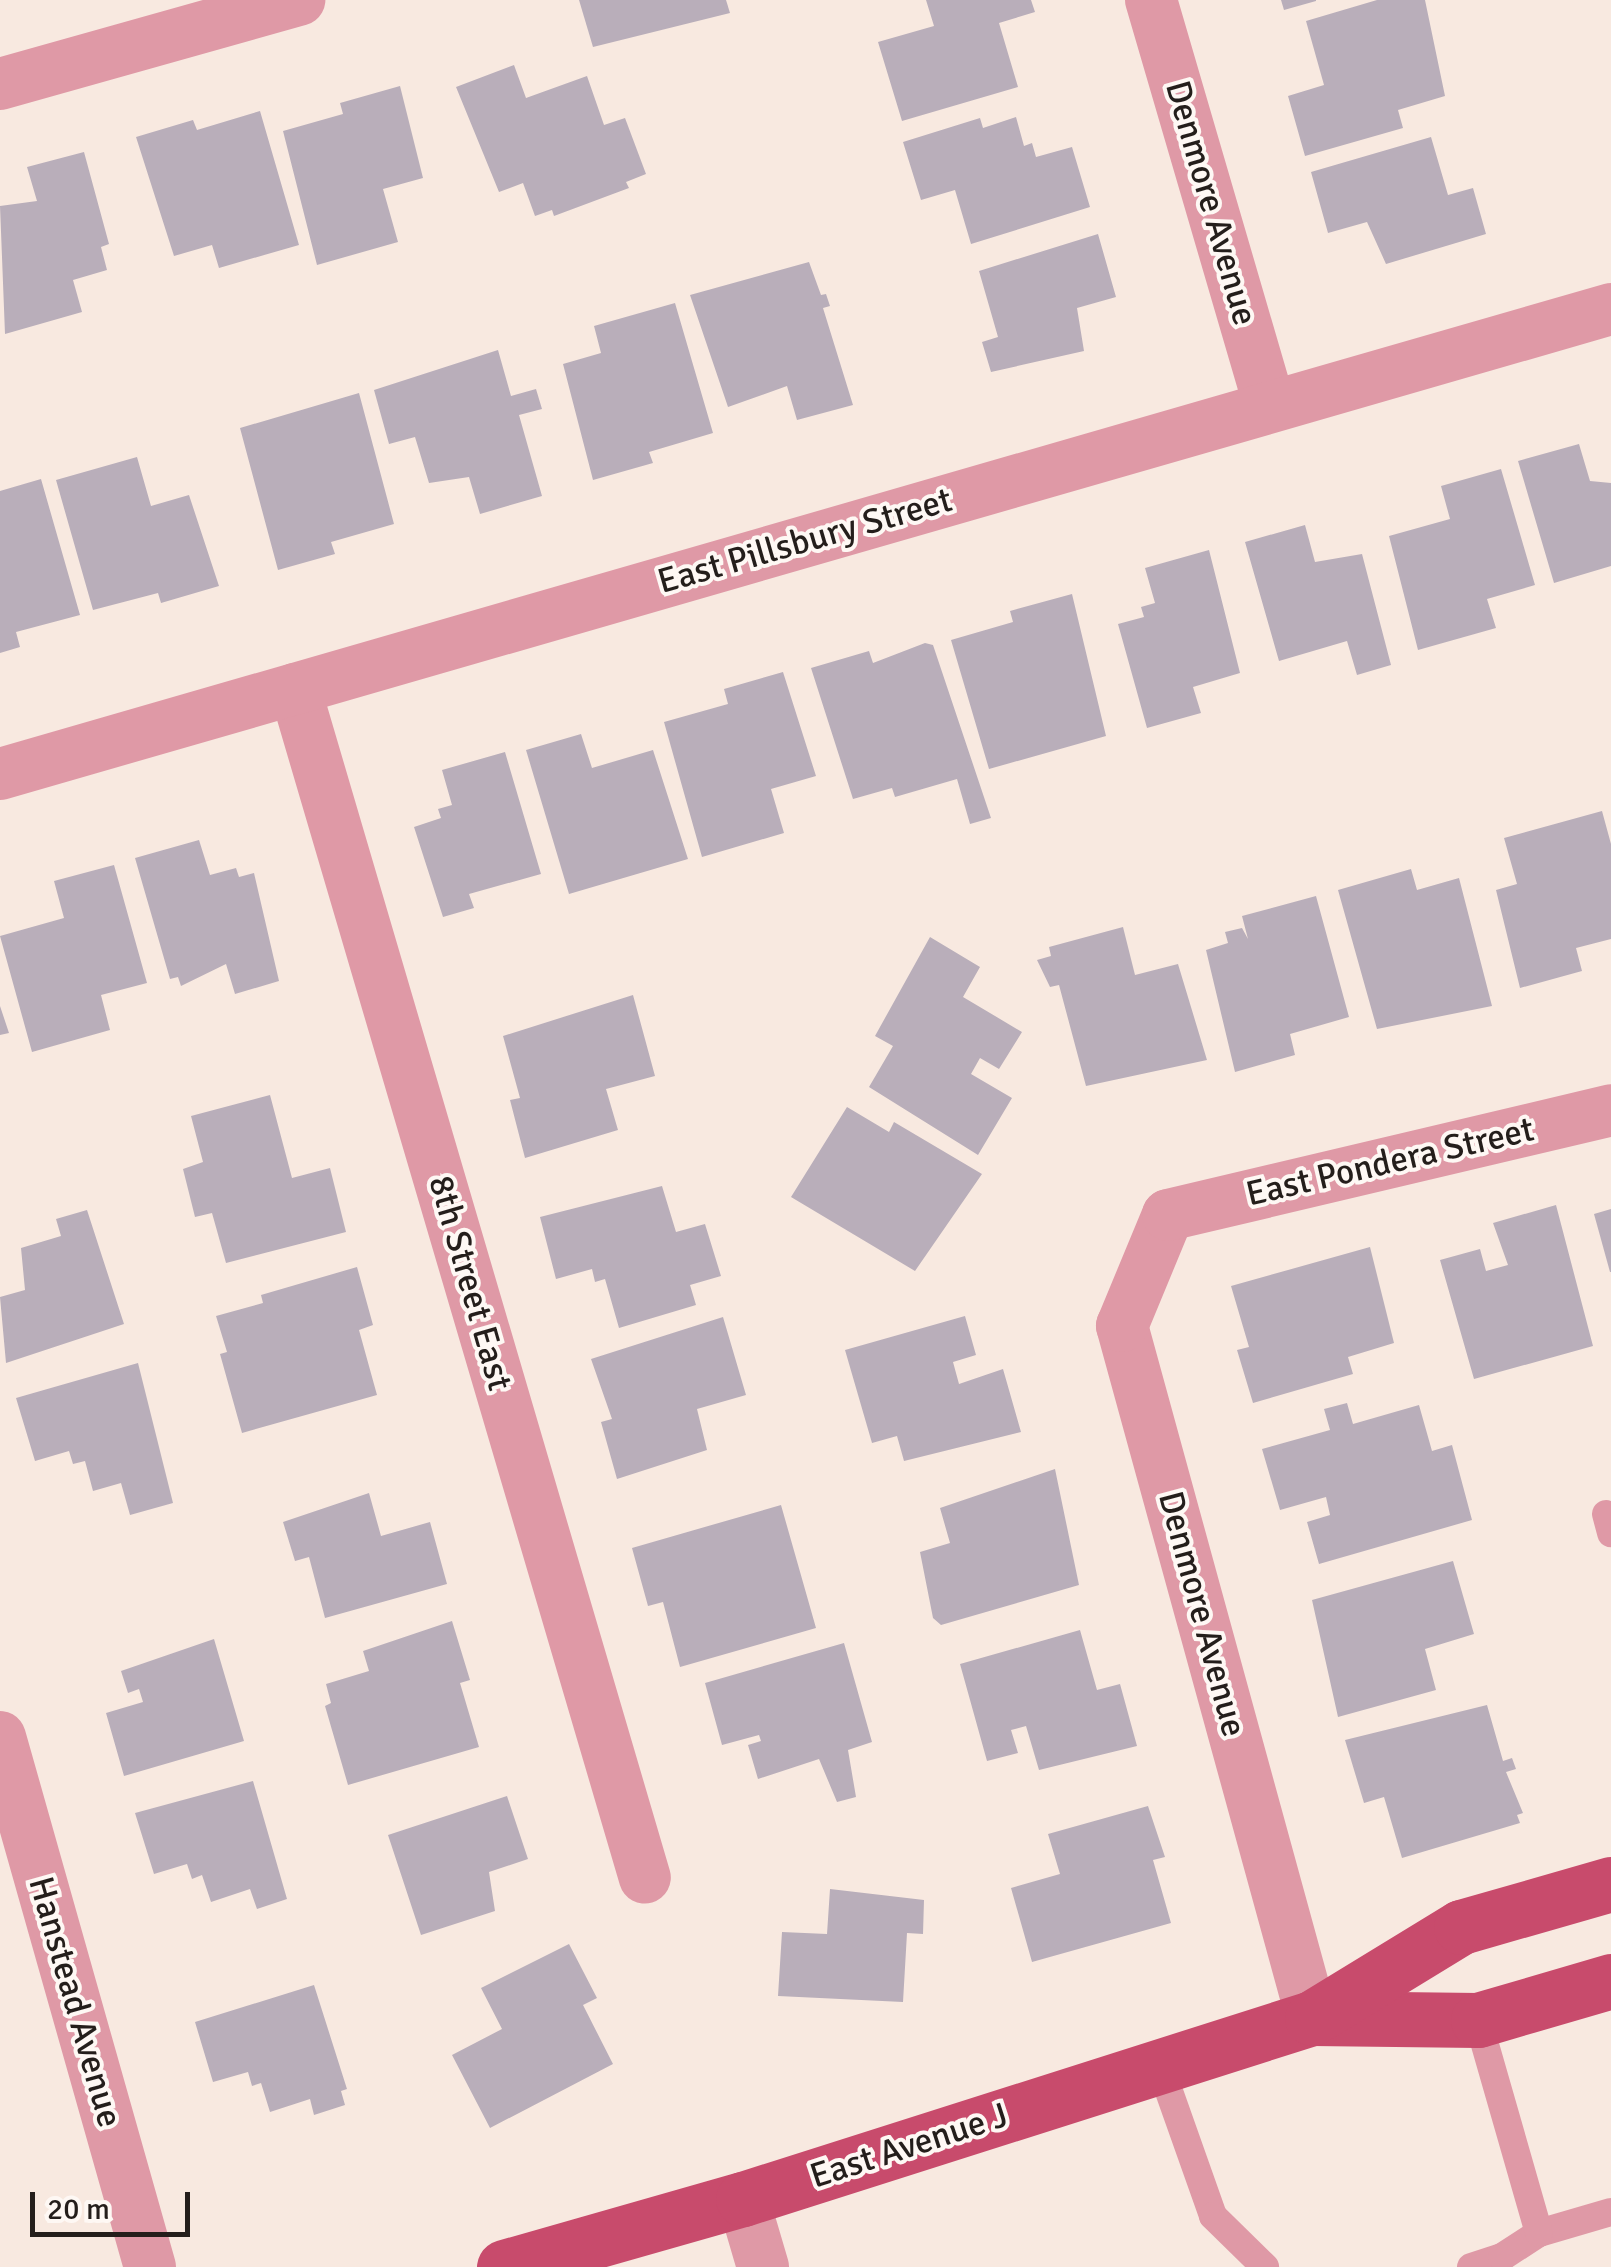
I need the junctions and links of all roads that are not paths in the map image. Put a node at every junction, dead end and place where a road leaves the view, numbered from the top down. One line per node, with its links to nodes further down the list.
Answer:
1 (298, 0): 3 (street)
2 (1151, 0): 5 (street, Denmore Avenue)
3 (0, 84)
4 (1611, 309): 5 (street, East Pillsbury Street)
5 (1270, 406): 6 (street, East Pillsbury Street)
6 (296, 689): 7 (street, East Pillsbury Street); 11 (street, 8th Street East)
7 (0, 774)
8 (1611, 1110): 9 (street, East Pondera Street)
9 (1168, 1215): 14 (street, Denmore Avenue)
10 (0, 1737): 20 (street, Hanstead Avenue)
11 (646, 1878)
12 (1611, 1884): 14 (main road, East Avenue J)
13 (1611, 1981): 15 (main road, East Avenue J)
14 (1312, 2018): 15 (main road, East Avenue J); 16 (main road, East Avenue J)
15 (1478, 2020): 19 (lane)
16 (1160, 2066): 17 (main road, East Avenue J); 23 (lane)
17 (743, 2199): 21 (main road, East Avenue J); 22 (street)
18 (1611, 2212): 19 (lane)
19 (1539, 2233): 24 (lane)
20 (150, 2267)
21 (504, 2267)
22 (763, 2267)
23 (1265, 2267)
24 (1472, 2267)

